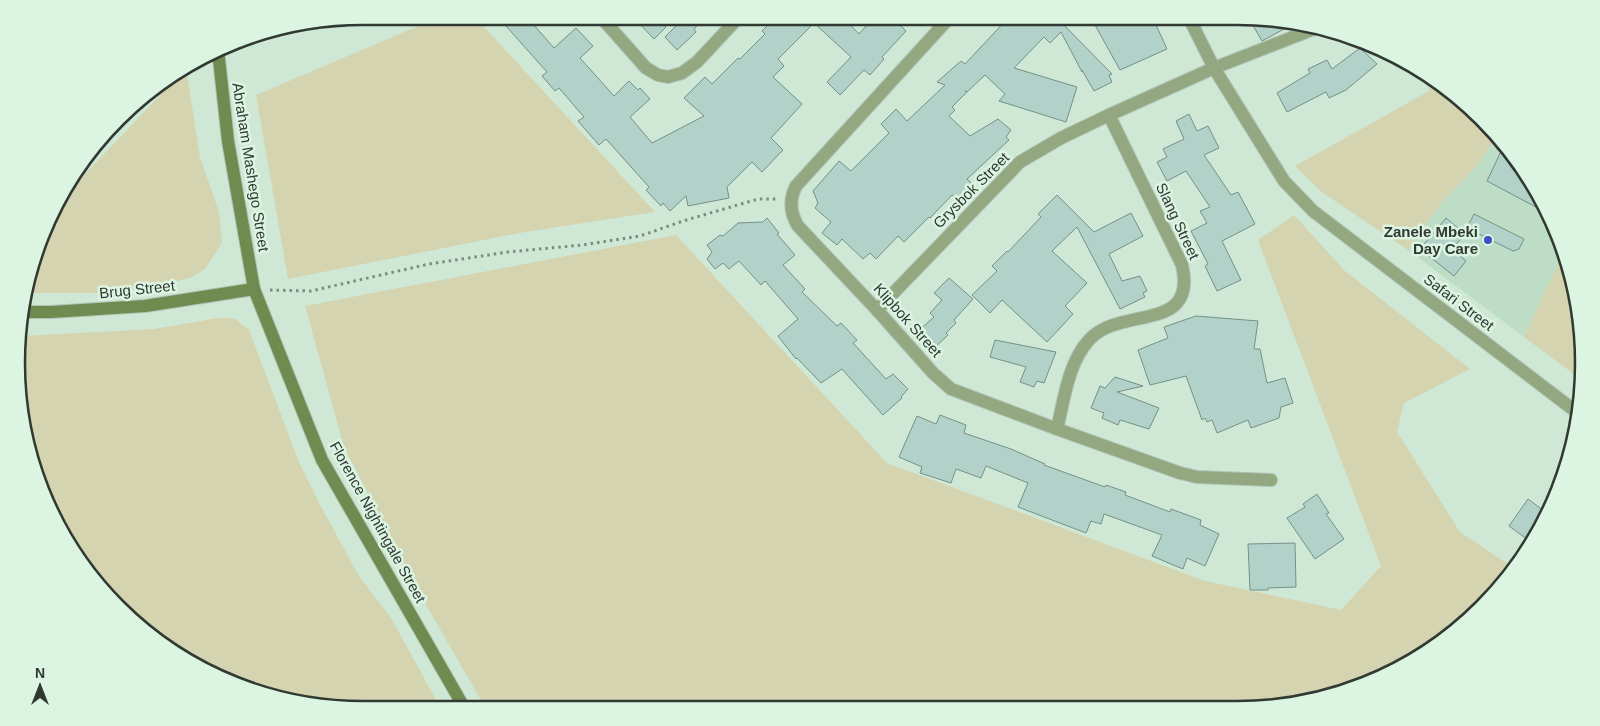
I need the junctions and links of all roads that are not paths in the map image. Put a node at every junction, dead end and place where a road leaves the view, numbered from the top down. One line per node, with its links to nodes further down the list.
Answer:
1 (608, 25): 2 (street)
2 (732, 25)
3 (943, 25): 10 (street, Klipbok Street)
4 (1192, 25): 7 (street, Safari Street)
5 (1306, 32): 7 (street, Grysbok Street)
6 (219, 58): 9 (main road, Abraham Mashego Street)
7 (1214, 68): 8 (street, Grysbok Street); 12 (street, Safari Street)
8 (1109, 115): 10 (street, Grysbok Street); 13 (street, Slang Street)
9 (254, 289): 11 (main road, Brug Street); 15 (main road, Florence Nightingale Street)
10 (877, 310): 13 (street, Klipbok Street)
11 (29, 312)
12 (1572, 409)
13 (1057, 429): 14 (street, Klipbok Street)
14 (1271, 480)
15 (460, 701)

